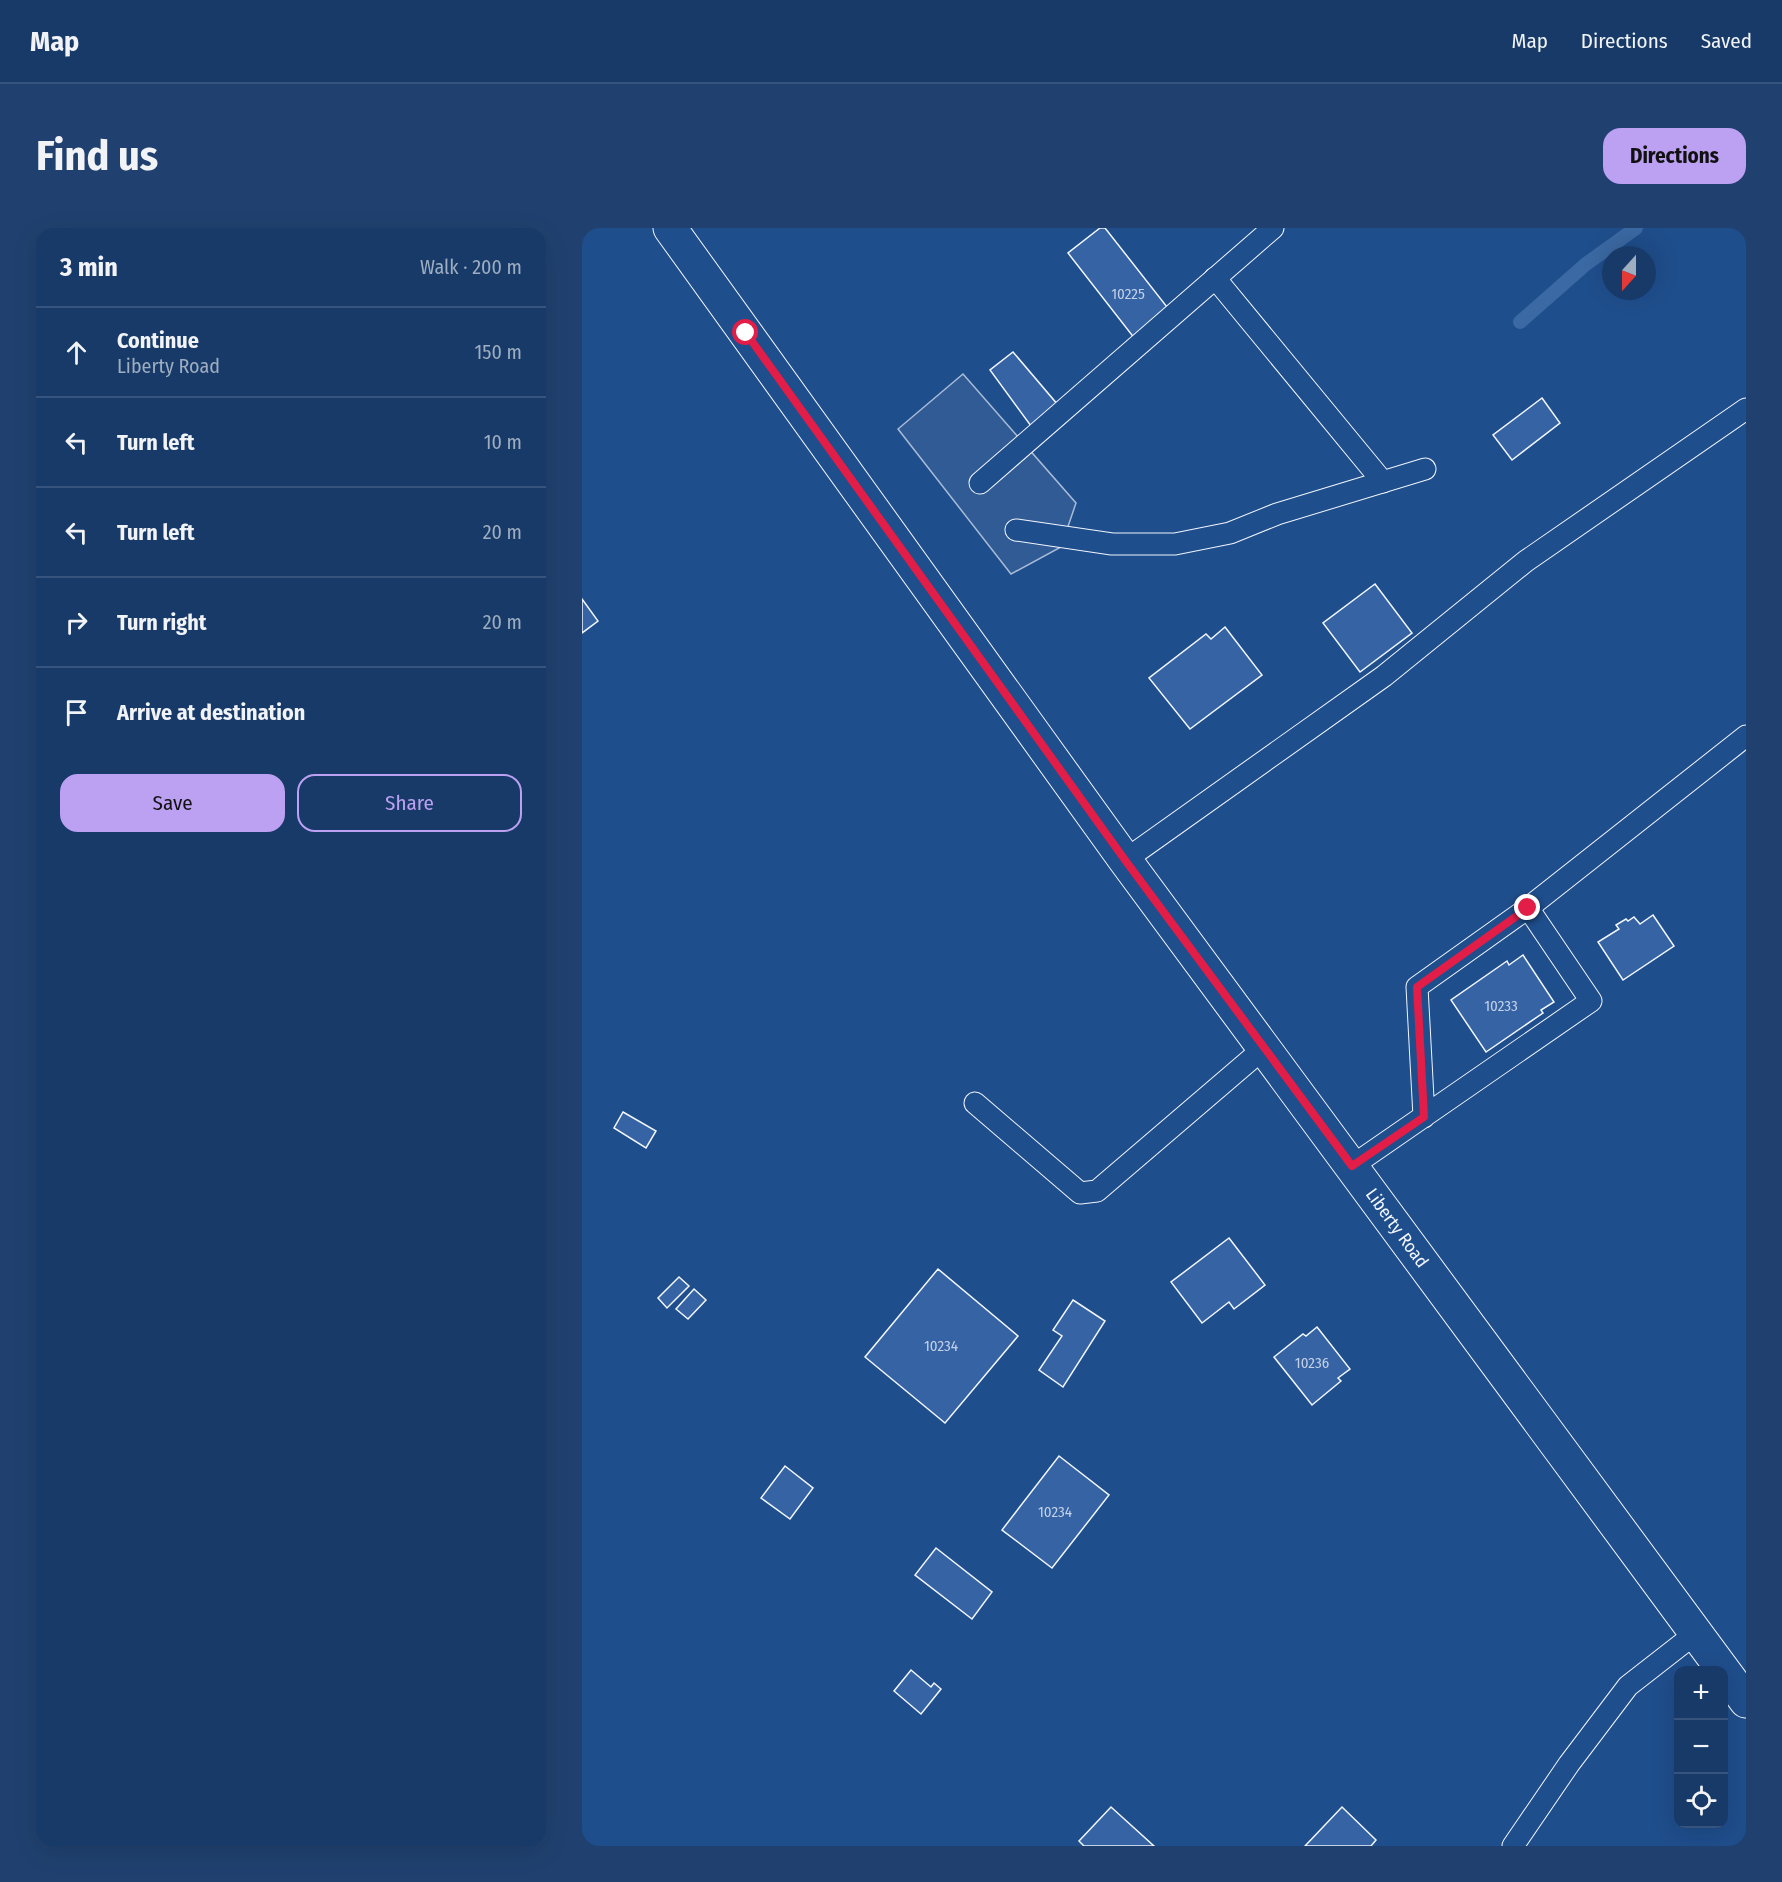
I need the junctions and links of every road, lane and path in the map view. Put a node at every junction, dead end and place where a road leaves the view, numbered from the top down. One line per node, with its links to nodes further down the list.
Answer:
1 (670, 228): 10 (main road, Liberty Road)
2 (1273, 228): 3 (lane)
3 (1215, 278): 6 (lane); 7 (lane)
4 (1746, 409): 10 (lane)
5 (1425, 469): 6 (lane)
6 (1383, 482): 8 (lane)
7 (980, 483)
8 (1016, 530)
9 (1746, 735): 11 (lane)
10 (1125, 860): 12 (main road, Liberty Road)
11 (1528, 908): 14 (lane); 14 (lane)
12 (1264, 1048): 13 (lane); 15 (main road, Liberty Road)
13 (975, 1103)
14 (1424, 1117): 15 (lane)
15 (1352, 1166): 16 (main road, Liberty Road)
16 (1696, 1633): 17 (main road, Liberty Road); 18 (lane)
17 (1746, 1701)
18 (1513, 1846)

